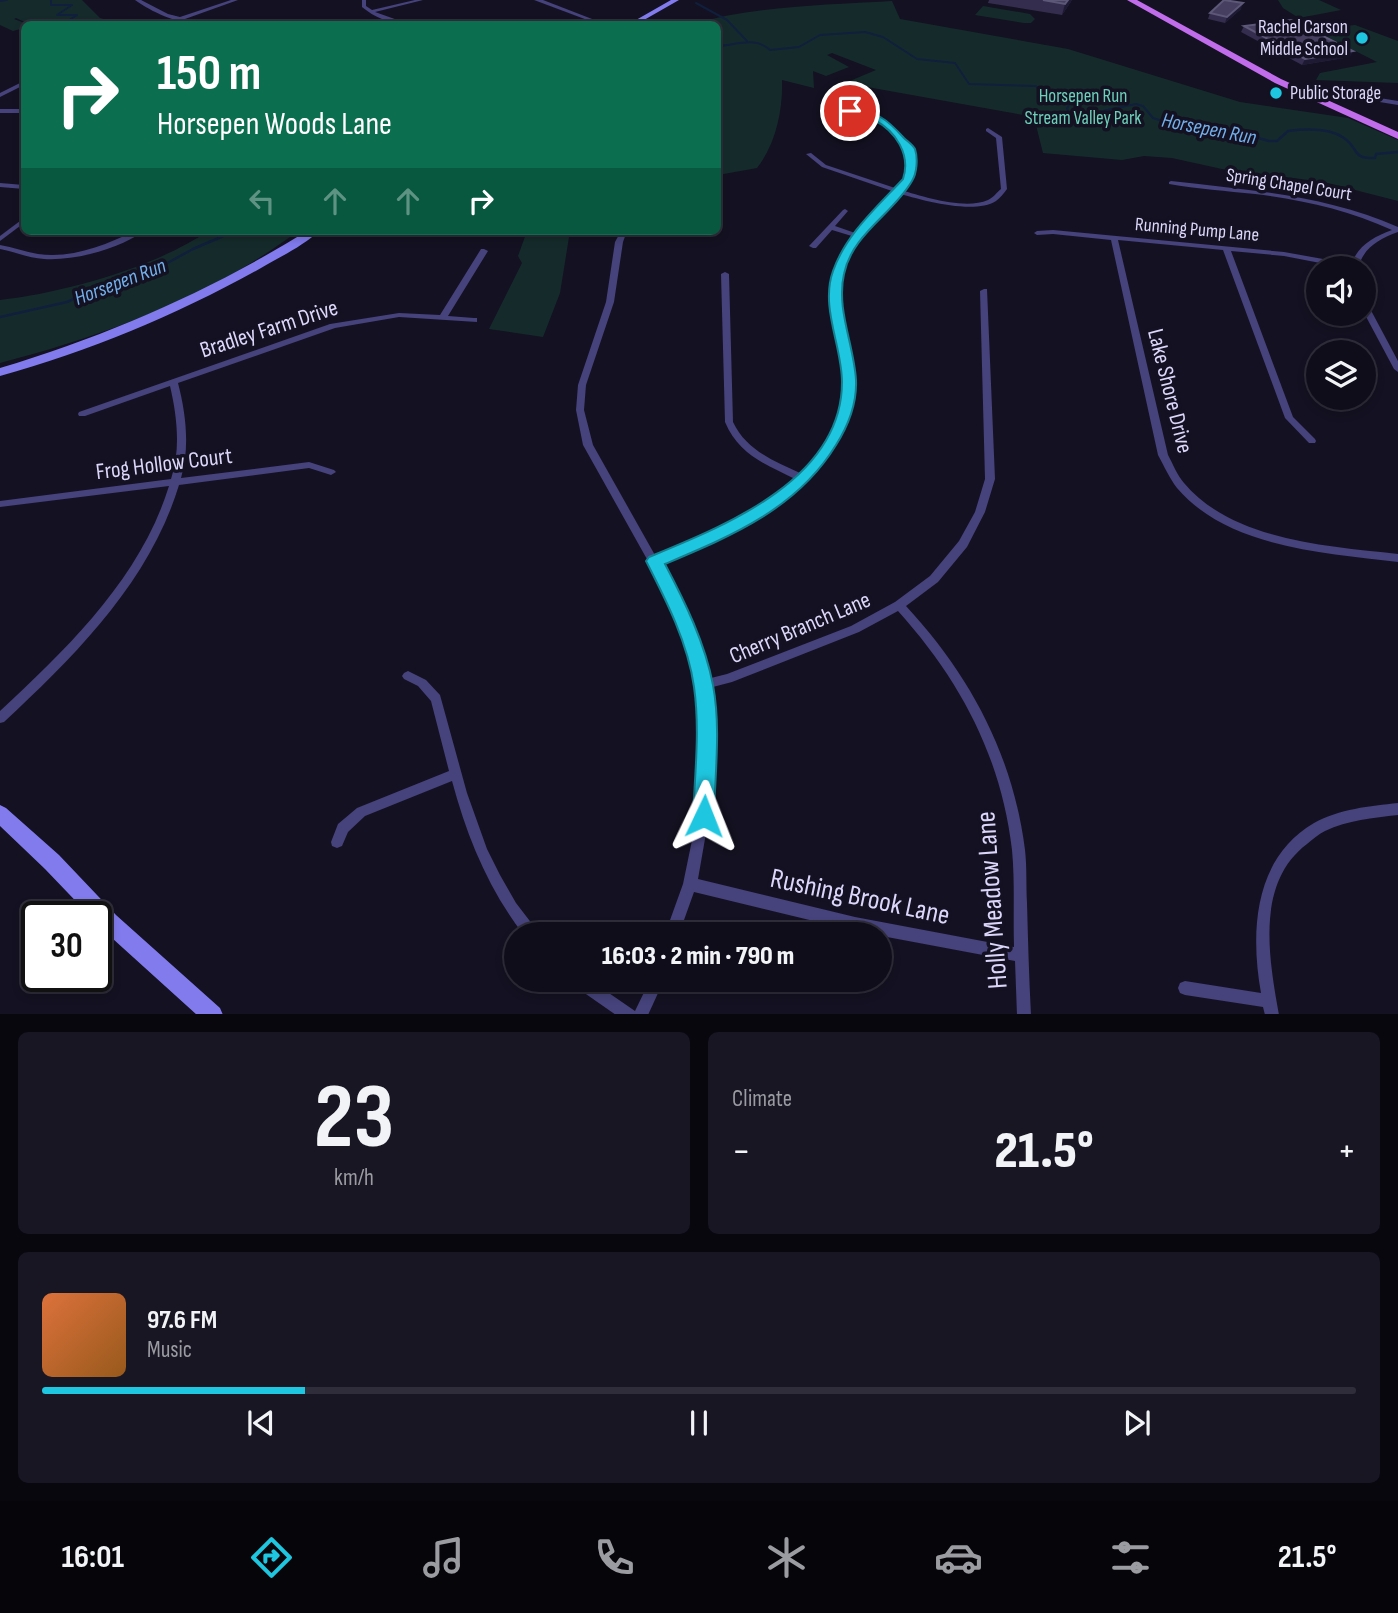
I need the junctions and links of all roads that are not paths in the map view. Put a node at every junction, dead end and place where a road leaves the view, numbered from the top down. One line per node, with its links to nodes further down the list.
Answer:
1 (136, 0): 10 (street)
2 (236, 0): 10 (street)
3 (364, 0): 9 (street)
4 (421, 0): 9 (street)
5 (537, 0): 13 (street)
6 (676, 0): 14 (main road)
7 (1131, 0): 18 (main road)
8 (1150, 0): 17 (main road)
9 (370, 12): 12 (street)
10 (178, 19): 11 (street)
11 (186, 21)
12 (396, 21)
13 (593, 21)
14 (638, 21)
15 (21, 84): 16 (street)
16 (0, 95)
17 (1334, 97): 18 (street); 19 (street); 23 (main road)
18 (1316, 99): 25 (main road)
19 (1398, 103)
20 (0, 111): 21 (street)
21 (21, 111)
22 (850, 111): 30 (street)
23 (1398, 125)
24 (988, 130): 30 (street)
25 (1398, 136)
26 (808, 154): 30 (street)
27 (1171, 183): 34 (street, Spring Chapel Court)
28 (0, 186): 29 (street)
29 (21, 187)
30 (897, 190): 39 (street)
31 (845, 211): 33 (street)
32 (21, 222): 41 (street)
33 (830, 227): 39 (street); 42 (street)
34 (1398, 230): 46 (street)
35 (1037, 233): 40 (street, Running Pump Lane)
36 (132, 235): 43 (street)
37 (308, 235): 54 (main road)
38 (622, 235): 63 (street)
39 (858, 236): 59 (street)
40 (1114, 238): 44 (street, Running Pump Lane); 62 (street, Lake Shore Drive)
41 (0, 239)
42 (814, 246)
43 (0, 247)
44 (1226, 248): 47 (street, Running Pump Lane); 57 (street)
45 (484, 251): 50 (street)
46 (1358, 256)
47 (1306, 258)
48 (725, 274): 59 (street)
49 (984, 291): 64 (street, Cherry Branch Lane)
50 (444, 316): 51 (street, Bradley Farm Drive); 55 (street, Bradley Farm Drive)
51 (474, 320)
52 (1375, 326): 53 (street)
53 (1398, 369)
54 (0, 372)
55 (173, 382): 56 (street, Bradley Farm Drive); 60 (street)
56 (82, 414)
57 (1312, 441)
58 (331, 472): 60 (street, Frog Hollow Court)
59 (803, 478): 63 (street)
60 (175, 481): 61 (street, Frog Hollow Court); 67 (street)
61 (0, 504)
62 (1398, 558)
63 (655, 561): 66 (street)
64 (899, 605): 66 (street, Cherry Branch Lane); 75 (street, Holly Meadow Lane)
65 (408, 676): 68 (street)
66 (703, 685): 72 (street)
67 (0, 718)
68 (456, 774): 71 (street); 73 (street)
69 (1398, 809): 79 (street)
70 (0, 814): 80 (main road)
71 (337, 842)
72 (690, 884): 74 (street); 75 (street, Rushing Brook Lane)
73 (522, 922)
74 (676, 922)
75 (1021, 956): 83 (street, Holly Meadow Lane)
76 (1185, 988): 79 (street)
77 (596, 992): 81 (street)
78 (651, 992): 82 (street)
79 (1271, 1008)
80 (213, 1014)
81 (629, 1014)
82 (640, 1014)
83 (1024, 1014)

